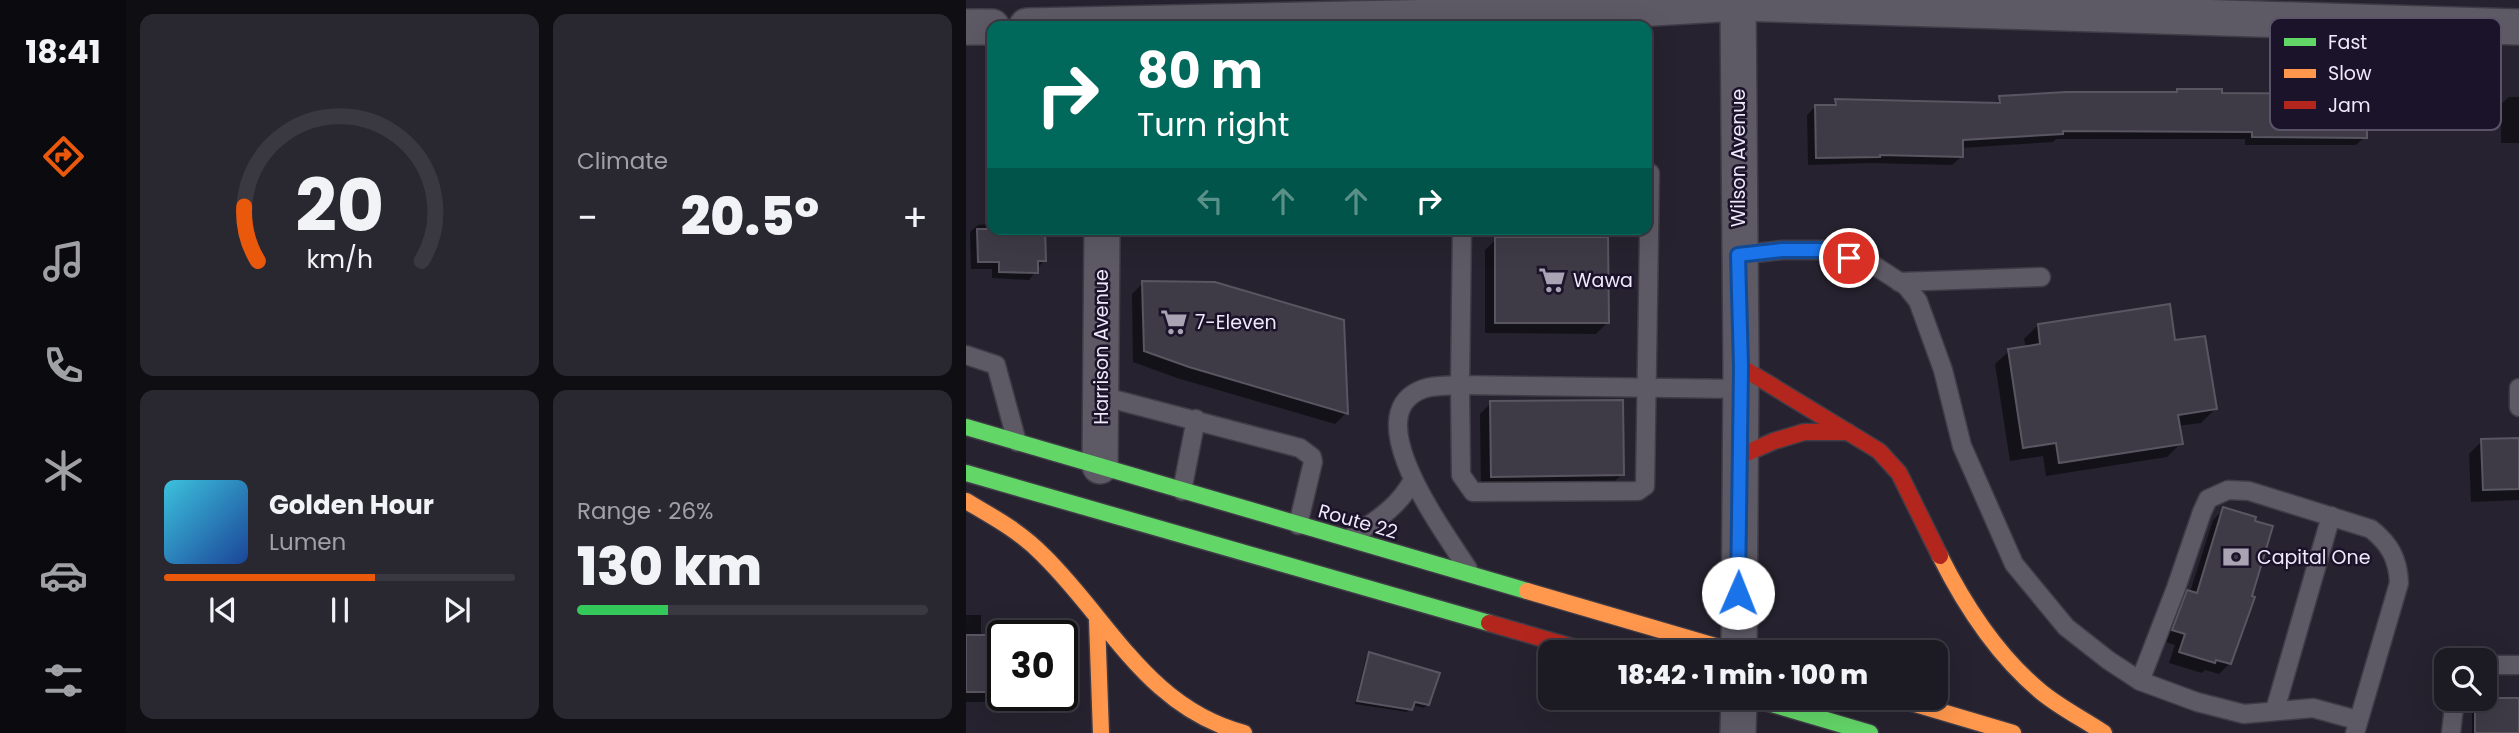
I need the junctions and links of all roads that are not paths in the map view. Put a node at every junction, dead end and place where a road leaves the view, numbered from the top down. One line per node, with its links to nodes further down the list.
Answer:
1 (1738, 1): 2 (street); 3 (street); 12 (street, Wilson Avenue)
2 (1104, 17): 4 (street)
3 (2270, 19)
4 (1070, 21)
5 (2501, 26): 8 (street)
6 (966, 27): 7 (street)
7 (987, 27)
8 (2519, 27)
9 (1102, 235): 20 (street, Harrison Avenue)
10 (1462, 235): 17 (lane)
11 (1649, 235): 18 (lane)
12 (1738, 255): 14 (lane); 16 (street, Wilson Avenue)
13 (2041, 277): 14 (lane)
14 (1899, 282): 42 (lane)
15 (966, 355): 25 (lane)
16 (1740, 378): 18 (lane); 24 (highway); 26 (street, Wilson Avenue)
17 (1461, 385): 18 (lane); 18 (lane); 29 (lane)
18 (1647, 387)
19 (2519, 388): 21 (lane)
20 (1101, 396): 22 (lane); 27 (street, Harrison Avenue)
21 (2519, 407)
22 (1196, 419): 30 (lane); 33 (lane)
23 (966, 427): 25 (highway, Route 22)
24 (1848, 432): 26 (highway); 54 (highway)
25 (1017, 442): 27 (highway, Route 22)
26 (1740, 456): 39 (street, Wilson Avenue)
27 (1100, 466): 30 (highway, Route 22)
28 (966, 472): 37 (highway)
29 (1413, 480): 34 (lane); 35 (lane)
30 (1182, 491): 33 (highway, Route 22)
31 (966, 501): 36 (highway)
32 (2331, 516): 42 (lane); 46 (lane); 48 (lane)
33 (1298, 525): 34 (highway, Route 22)
34 (1348, 540): 35 (highway, Route 22)
35 (1473, 576): 38 (highway, Route 22)
36 (1097, 621): 49 (highway); 50 (highway)
37 (1549, 640)
38 (1694, 640)
39 (1739, 640)
40 (2497, 665): 41 (lane)
41 (2519, 665)
42 (2140, 681): 46 (lane)
43 (1738, 710): 51 (street)
44 (1792, 710): 52 (highway)
45 (1935, 710): 53 (highway)
46 (2275, 710): 48 (lane)
47 (2454, 711): 55 (lane)
48 (2356, 727)
49 (1101, 733)
50 (1244, 733)
51 (1738, 733)
52 (1870, 733)
53 (2013, 733)
54 (2104, 733)
55 (2451, 733)

